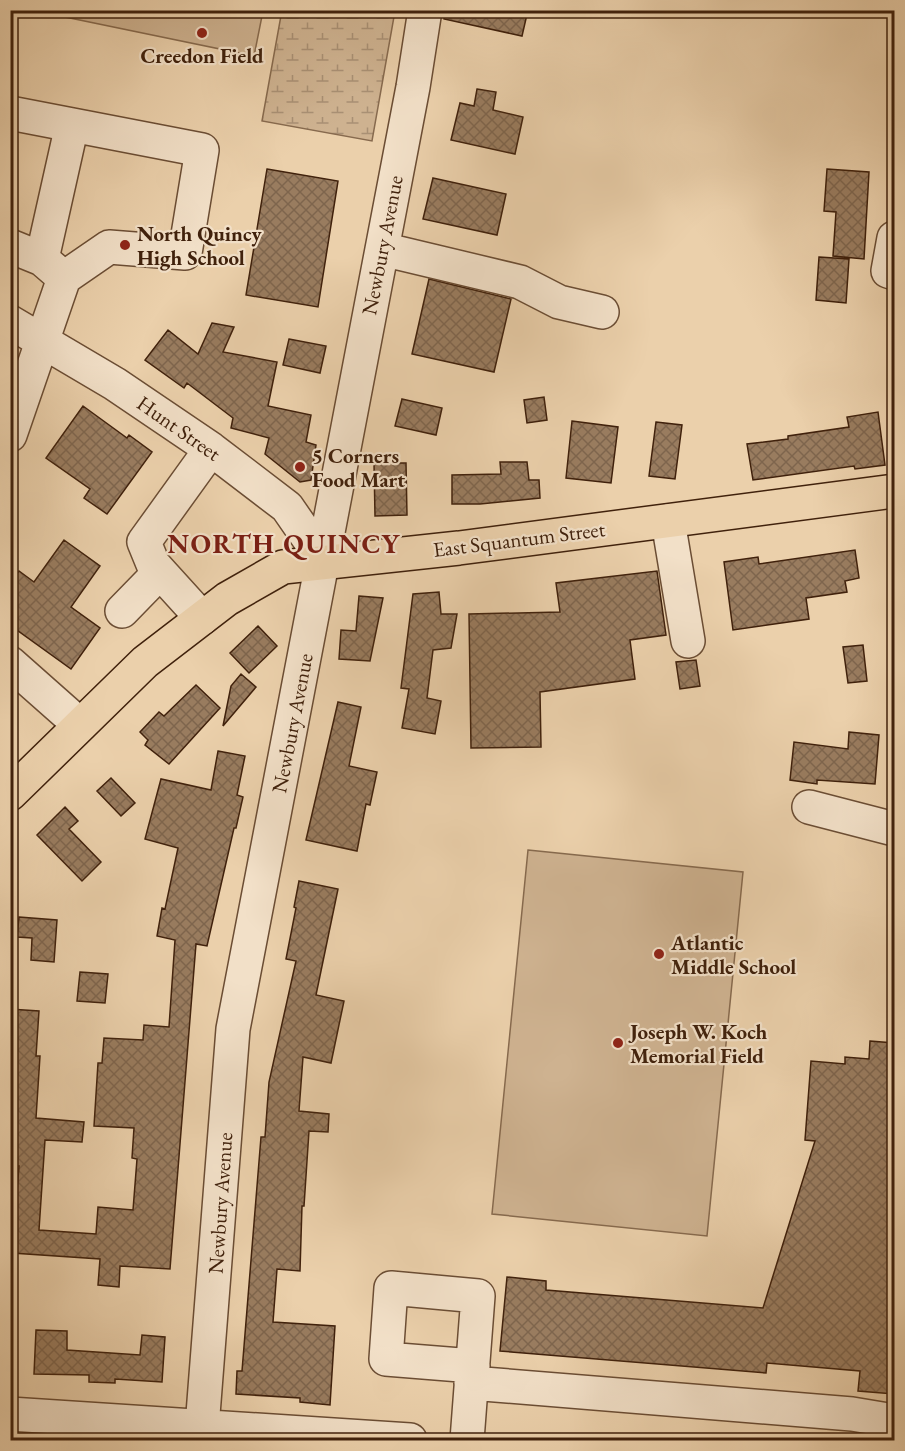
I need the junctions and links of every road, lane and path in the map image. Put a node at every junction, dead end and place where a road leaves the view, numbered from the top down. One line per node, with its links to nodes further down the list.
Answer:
1 (425, 10): 6 (street, Newbury Avenue)
2 (10, 113): 3 (street)
3 (72, 125): 7 (street); 7 (street)
4 (894, 238): 8 (street)
5 (10, 246): 7 (street)
6 (382, 249): 9 (street); 16 (street, Newbury Avenue)
7 (53, 268): 11 (street)
8 (894, 273)
9 (602, 312)
10 (10, 322): 11 (street, Hunt Street)
11 (44, 341): 12 (street); 13 (street, Hunt Street)
12 (10, 435)
13 (211, 449): 16 (street, Hunt Street); 17 (street)
14 (894, 491): 15 (main road, East Squantum Street)
15 (668, 521): 16 (main road, East Squantum Street); 20 (street)
16 (322, 563): 19 (main road, East Squantum Street); 28 (street, Newbury Avenue)
17 (160, 572): 18 (street); 19 (street)
18 (122, 611)
19 (202, 618): 22 (main road, East Squantum Street)
20 (688, 641)
21 (10, 663): 22 (street)
22 (80, 725): 23 (main road, East Squantum Street)
23 (10, 794)
24 (809, 807): 25 (street)
25 (894, 829)
26 (10, 1414): 28 (street)
27 (894, 1421): 30 (street)
28 (202, 1433): 29 (street)
29 (410, 1440)
30 (467, 1440)

